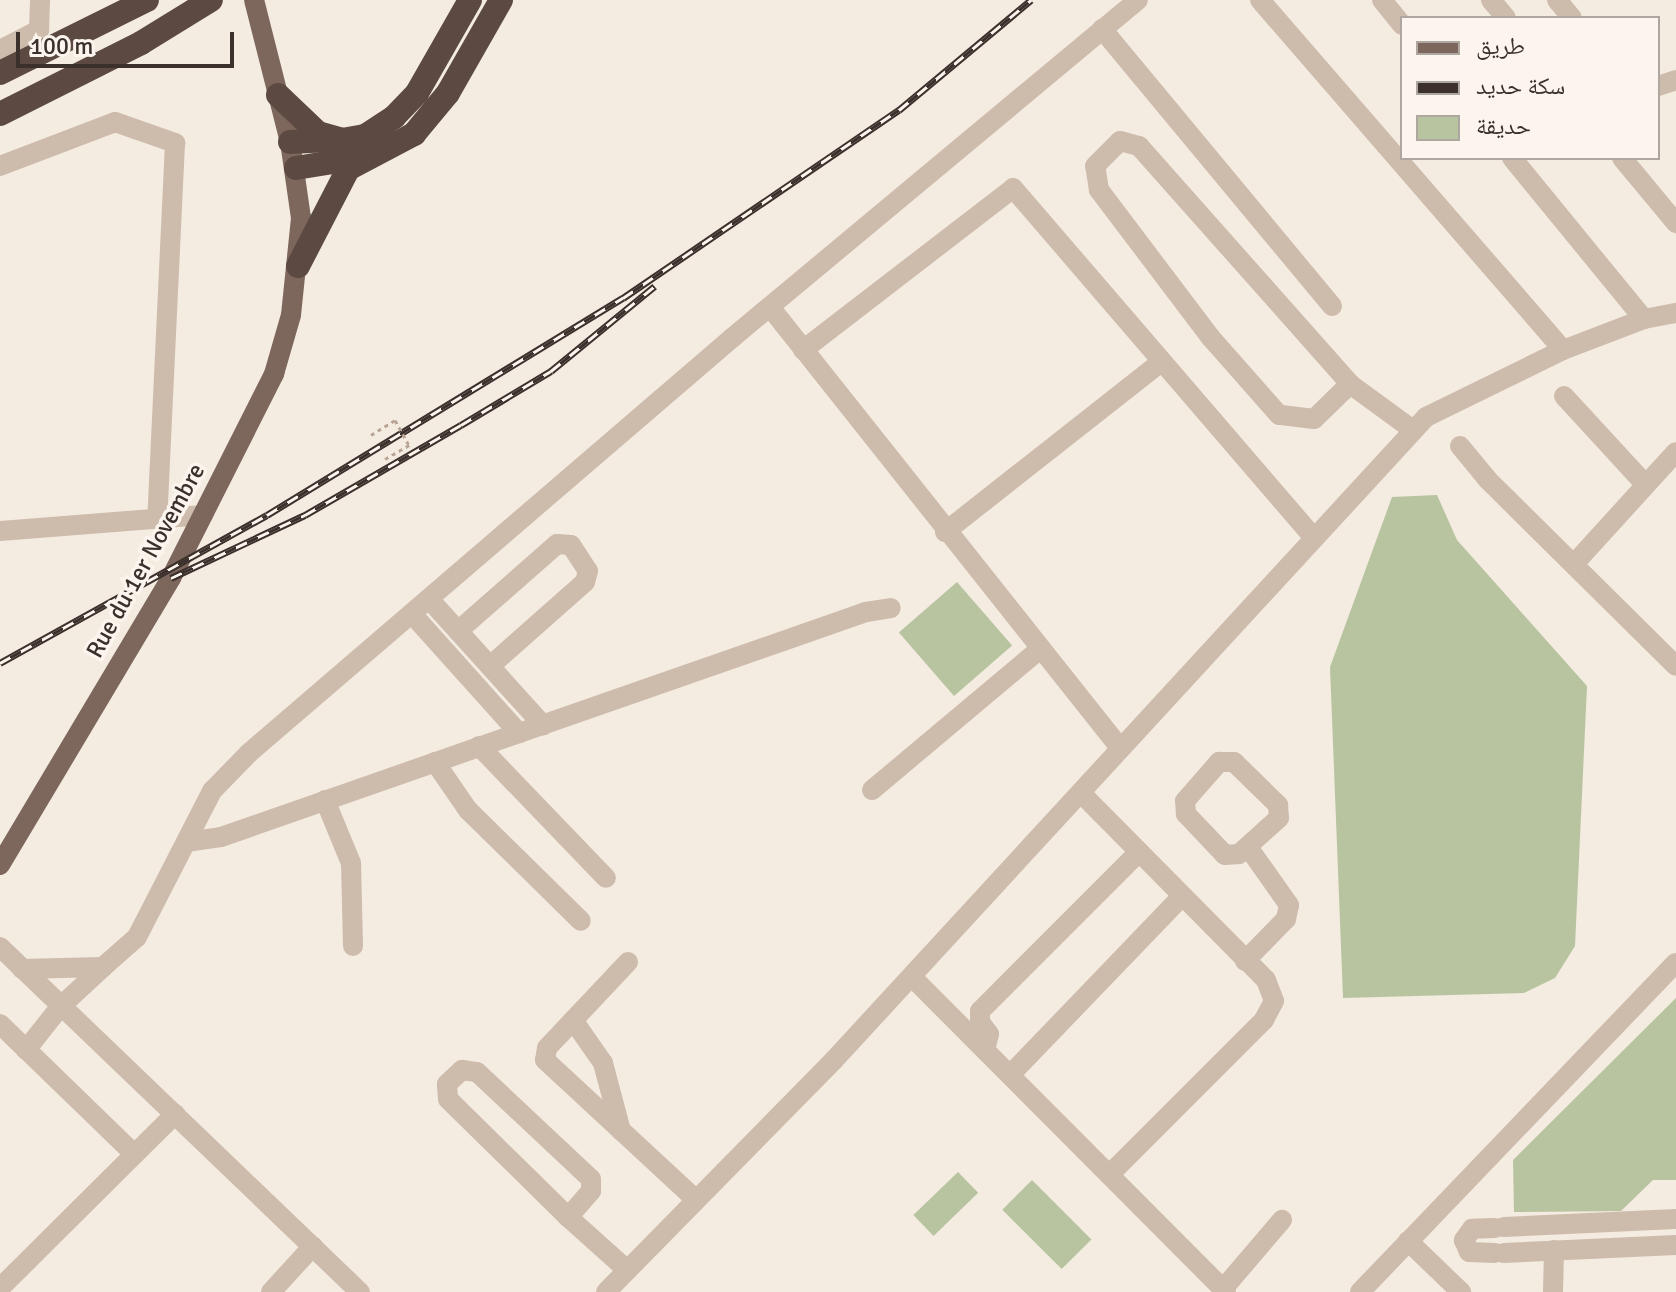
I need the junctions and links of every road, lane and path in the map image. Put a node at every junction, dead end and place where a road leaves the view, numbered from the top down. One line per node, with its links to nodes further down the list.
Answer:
1 (40, 0): 16 (street)
2 (147, 0): 17 (highway)
3 (211, 0): 19 (highway)
4 (470, 0): 20 (highway)
5 (501, 0): 22 (highway)
6 (1138, 0): 15 (street)
7 (1260, 0): 34 (street)
8 (1382, 0): 14 (street)
9 (1491, 0): 12 (street)
10 (1557, 0): 13 (street)
11 (256, 10): 18 (main road, Rue du 1er Novembre)
12 (1504, 16)
13 (1570, 16)
14 (1400, 22)
15 (1102, 29): 29 (street); 30 (street)
16 (0, 50)
17 (0, 73)
18 (278, 95): 20 (highway); 21 (main road, Rue du 1er Novembre)
19 (0, 114)
20 (342, 140): 21 (highway)
21 (290, 142): 26 (main road, Rue du 1er Novembre)
22 (372, 156): 26 (highway); 28 (highway)
23 (1514, 160): 32 (street)
24 (1624, 160): 27 (street)
25 (0, 166): 45 (street)
26 (296, 168): 28 (main road, Rue du 1er Novembre)
27 (1676, 223)
28 (298, 266): 44 (main road, Rue du 1er Novembre)
29 (1332, 306)
30 (770, 307): 33 (street); 50 (street)
31 (1676, 313): 32 (street)
32 (1644, 319): 34 (street)
33 (803, 350): 35 (street); 47 (street)
34 (1563, 350): 38 (street)
35 (1162, 361): 47 (street); 48 (street)
36 (1350, 384): 36 (street); 38 (street)
37 (1564, 396): 43 (street)
38 (1413, 430): 48 (street)
39 (371, 435): 42 (path, bridge)
40 (1460, 446): 49 (street)
41 (1676, 452): 43 (street)
42 (385, 459)
43 (1644, 483): 49 (street)
44 (203, 515): 45 (street); 68 (main road, Rue du 1er Novembre)
45 (157, 518): 46 (street)
46 (0, 531)
47 (945, 532): 54 (street)
48 (1312, 536): 60 (street)
49 (1574, 564): 56 (street)
50 (430, 600): 52 (street); 53 (street)
51 (891, 608): 57 (street)
52 (413, 615): 58 (street); 65 (street)
53 (458, 631): 55 (street); 55 (street)
54 (1039, 650): 60 (street); 62 (street)
55 (490, 666): 57 (street)
56 (1676, 666)
57 (543, 725): 58 (street)
58 (519, 733): 59 (street)
59 (479, 746): 61 (street); 69 (street)
60 (1121, 749): 63 (street)
61 (435, 762): 64 (street); 71 (street)
62 (872, 790)
63 (1081, 793): 67 (street); 79 (street)
64 (325, 800): 65 (street); 72 (street)
65 (186, 842): 77 (street)
66 (1248, 847): 66 (street); 74 (street)
67 (1139, 852): 70 (street); 84 (street)
68 (0, 865)
69 (606, 878)
70 (1182, 896): 74 (street); 85 (street)
71 (581, 921)
72 (353, 946)
73 (0, 947): 78 (street)
74 (1245, 961): 89 (street)
75 (628, 962): 81 (street)
76 (1676, 963): 94 (street)
77 (103, 967): 78 (street); 80 (street)
78 (22, 969): 80 (street)
79 (912, 977): 84 (street); 90 (street)
80 (60, 1007): 83 (street); 86 (street)
81 (573, 1020): 87 (street); 87 (street)
82 (0, 1024): 83 (street)
83 (26, 1050): 88 (street)
84 (985, 1050): 85 (street)
85 (1010, 1075): 89 (street)
86 (175, 1114): 88 (street); 96 (street)
87 (621, 1131): 90 (street)
88 (134, 1154): 99 (street)
89 (1109, 1175): 100 (street)
90 (694, 1198): 98 (street)
91 (568, 1217): 91 (street); 98 (street)
92 (1676, 1219): 97 (street)
93 (1282, 1220): 100 (street)
94 (1408, 1241): 104 (street); 105 (street)
95 (1676, 1245): 97 (street)
96 (313, 1246): 101 (street); 102 (street)
97 (1554, 1250): 106 (street)
98 (627, 1270): 103 (street)
99 (0, 1288)
100 (1225, 1290)
101 (271, 1292)
102 (360, 1292)
103 (606, 1292)
104 (1360, 1292)
105 (1461, 1292)
106 (1553, 1292)

